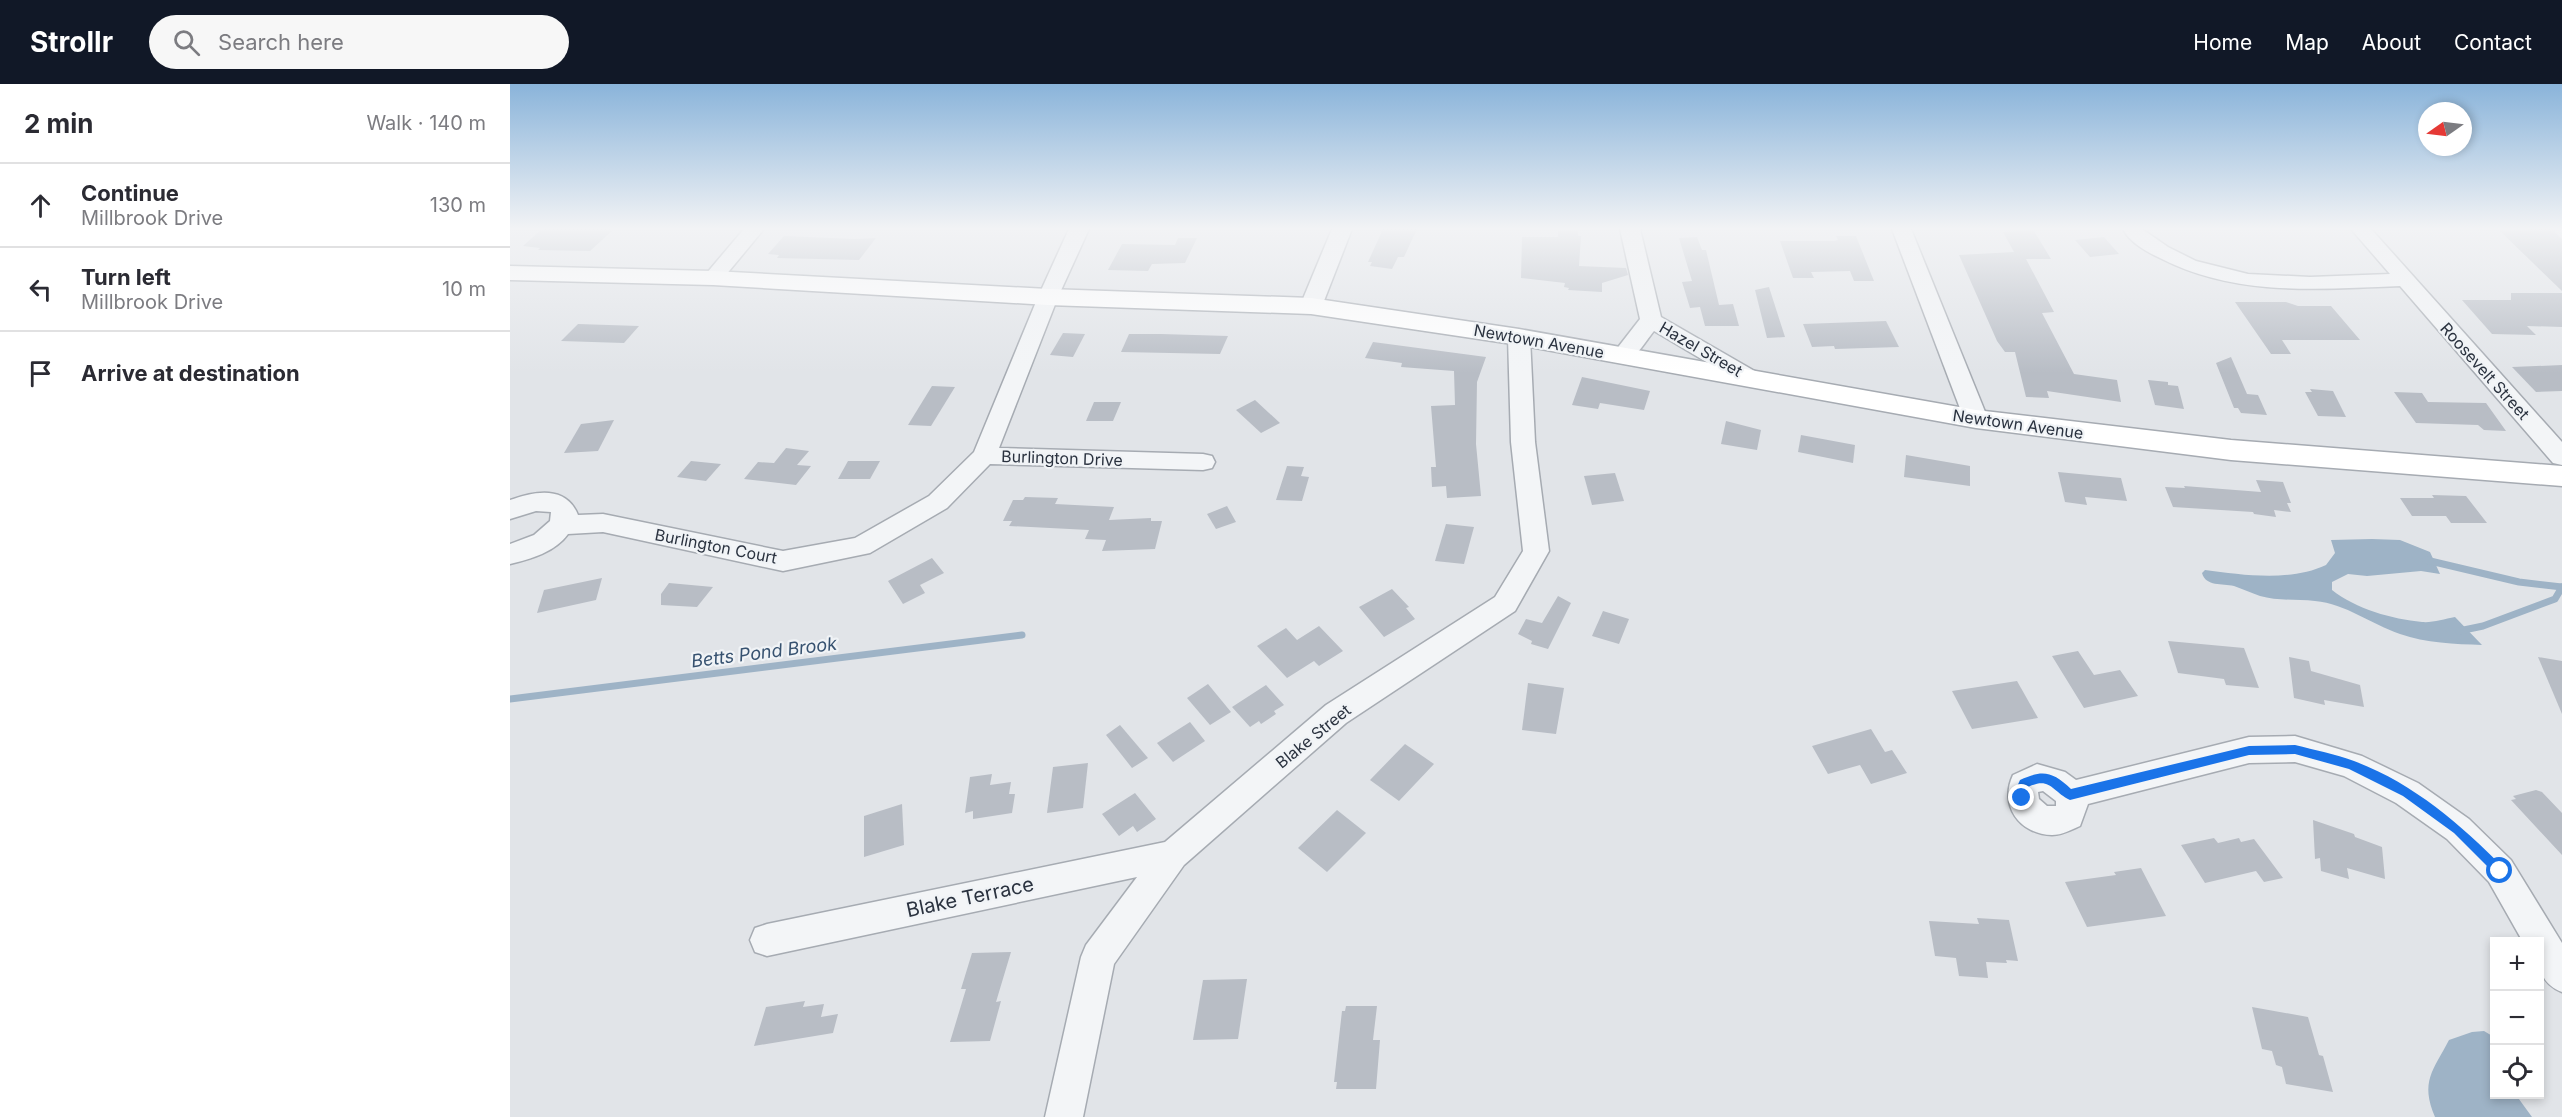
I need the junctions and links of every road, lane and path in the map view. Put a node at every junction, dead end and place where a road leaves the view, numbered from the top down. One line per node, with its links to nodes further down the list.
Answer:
1 (682, 277): 8 (main road, Newtown Avenue)
2 (1057, 277): 10 (street, Burlington Drive)
3 (1323, 277): 11 (street)
4 (1641, 277): 12 (street, Hazel Street)
5 (1920, 277): 16 (street)
6 (2227, 277): 9 (street)
7 (2402, 277): 9 (street, Roosevelt Street)
8 (714, 278): 10 (main road, Newtown Avenue)
9 (2404, 280): 18 (street, Roosevelt Street)
10 (1048, 297): 11 (main road, Newtown Avenue); 17 (street, Burlington Drive)
11 (1311, 306): 13 (main road, Newtown Avenue)
12 (1651, 320): 14 (street, Hazel Street); 15 (street, Hazel Street)
13 (1519, 337): 14 (main road, Newtown Avenue); 25 (street, Blake Street)
14 (1623, 355): 15 (main road, Newtown Avenue)
15 (1750, 378): 16 (main road, Newtown Avenue)
16 (1976, 419): 20 (main road, Newtown Avenue)
17 (984, 456): 19 (street, Burlington Drive); 22 (street, Burlington Court)
18 (2562, 457)
19 (1203, 462)
20 (2562, 476)
21 (510, 510): 22 (street)
22 (561, 525): 23 (street)
23 (510, 554)
24 (2070, 795): 27 (street)
25 (1173, 855): 26 (street, Blake Terrace); 28 (street, Blake Street)
26 (767, 940)
27 (2562, 975)
28 (1064, 1117)

